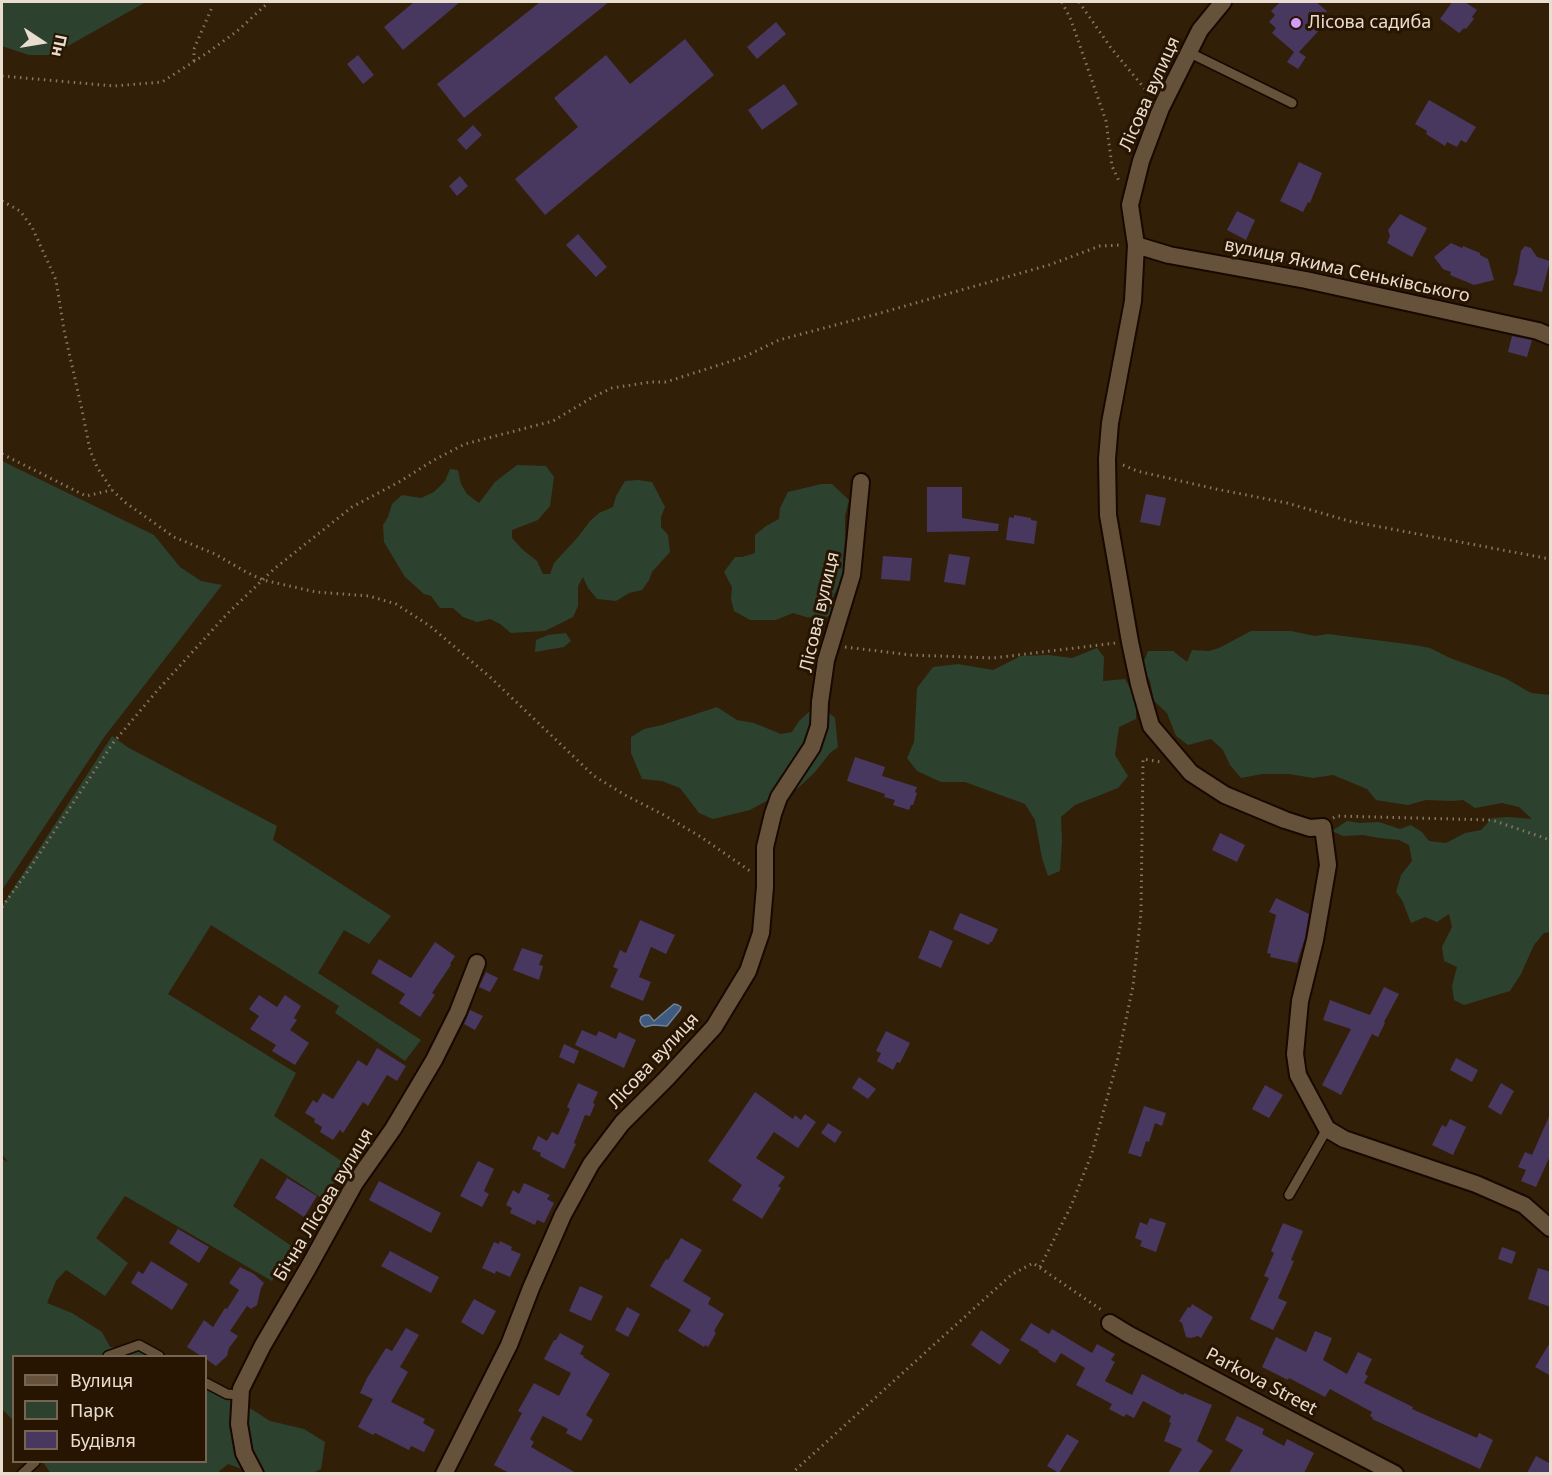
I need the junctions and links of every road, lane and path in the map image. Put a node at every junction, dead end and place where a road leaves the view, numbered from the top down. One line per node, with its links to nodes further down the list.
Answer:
1 (269, 2): 7 (path)
2 (1062, 2): 12 (path)
3 (1079, 2): 10 (path)
4 (1223, 2): 6 (street, Лісова вулиця)
5 (213, 5): 7 (path)
6 (1188, 52): 9 (lane); 10 (street, Лісова вулиця)
7 (194, 61): 8 (path)
8 (2, 76)
9 (1292, 103)
10 (1161, 108): 12 (street, Лісова вулиця)
11 (2, 201): 18 (path)
12 (1130, 205): 13 (street, Лісова вулиця)
13 (1136, 245): 14 (street, вулиця Якима Сеньківського); 16 (street, Лісова вулиця); 20 (path)
14 (1551, 336)
15 (2, 454): 18 (path)
16 (1107, 459): 19 (path); 21 (street, Лісова вулиця)
17 (861, 482): 22 (street, Лісова вулиця)
18 (112, 490): 20 (path)
19 (1551, 559)
20 (263, 580): 26 (path); 27 (path)
21 (1130, 642): 22 (path); 23 (street, Лісова вулиця)
22 (831, 645): 26 (street, Лісова вулиця)
23 (1184, 765): 24 (street, Лісова вулиця); 32 (path)
24 (1323, 827): 25 (path); 29 (street)
25 (1551, 840)
26 (765, 878): 39 (street, Лісова вулиця)
27 (2, 907)
28 (477, 963): 37 (street, Бічна Лісова вулиця)
29 (1327, 1129): 30 (lane); 31 (street)
30 (1288, 1195)
31 (1551, 1228)
32 (1040, 1268): 33 (path); 40 (path)
33 (1110, 1323): 41 (street, Parkova Street)
34 (111, 1355): 35 (lane)
35 (157, 1355)
36 (207, 1384): 37 (lane)
37 (241, 1395): 38 (street, Бічна Лісова вулиця)
38 (255, 1473)
39 (444, 1473)
40 (791, 1473)
41 (1395, 1473)

